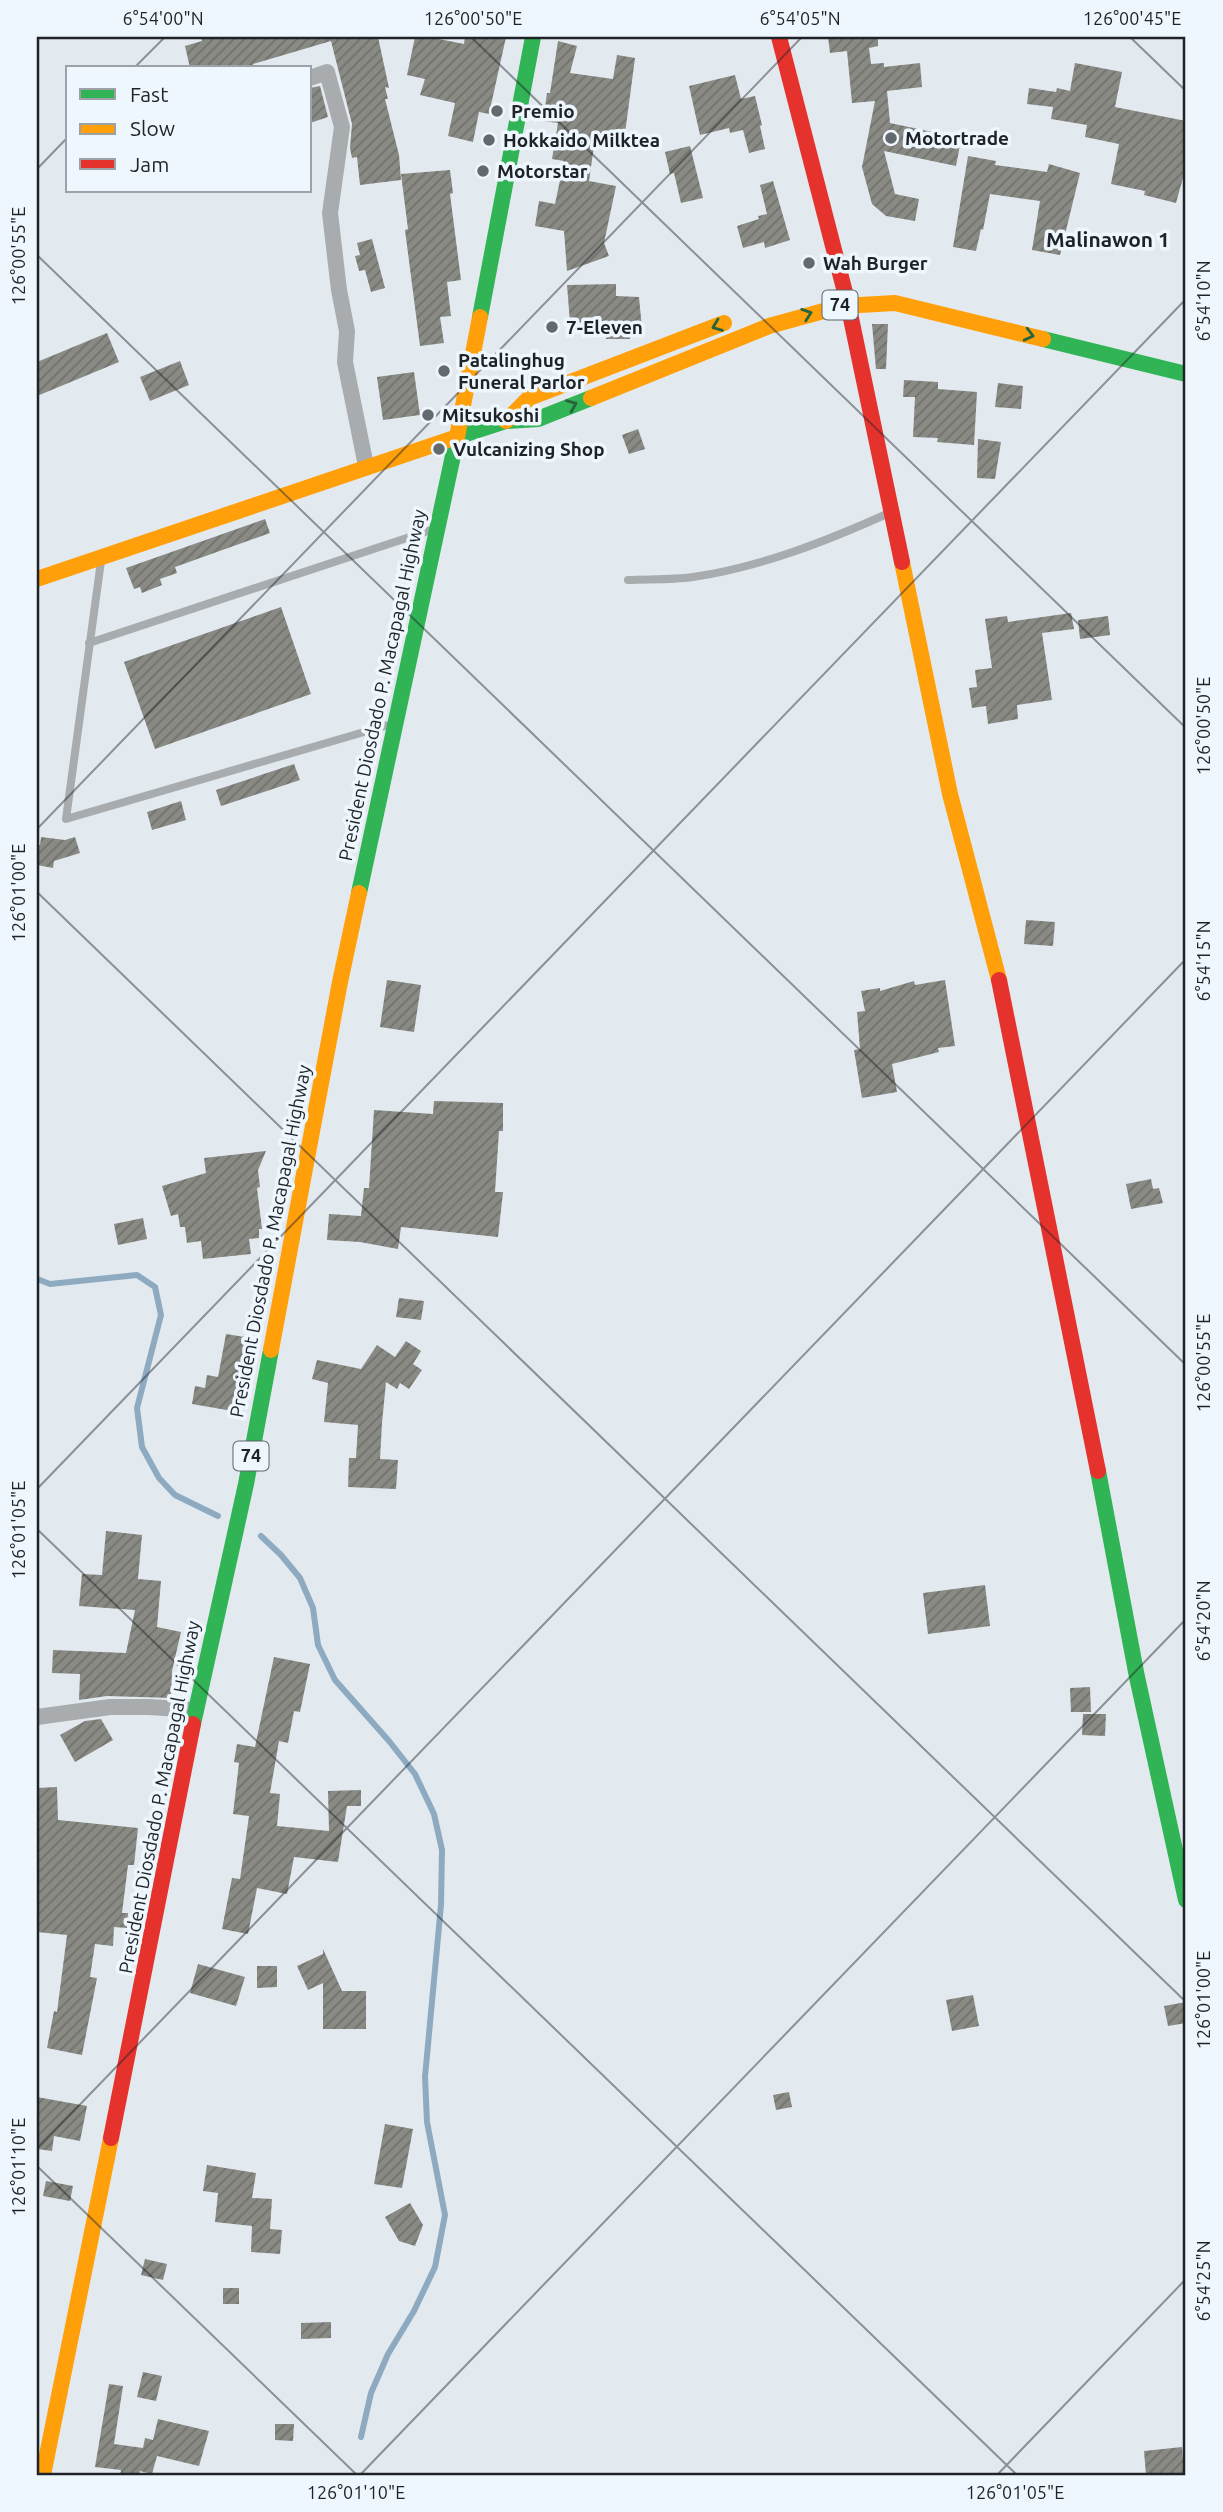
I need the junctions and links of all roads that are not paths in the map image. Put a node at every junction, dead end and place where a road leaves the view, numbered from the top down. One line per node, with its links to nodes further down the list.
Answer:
1 (533, 37): 12 (main road, President Diosdado P. Macapagal Highway)
2 (779, 37): 4 (main road)
3 (312, 77): 13 (street)
4 (850, 283): 5 (main road, 74); 6 (main road)
5 (824, 288)
6 (848, 304): 9 (main road, 74); 11 (main road, 74, one-way to 6); 14 (main road)
7 (1003, 308): 9 (main road)
8 (742, 316): 11 (main road, 74, one-way to 11)
9 (998, 328): 10 (main road, 74, one-way to 10)
10 (1185, 370)
11 (506, 421): 12 (main road, 74)
12 (457, 437): 13 (main road); 15 (main road, President Diosdado P. Macapagal Highway / 74)
13 (366, 466): 16 (main road)
14 (892, 512): 18 (lane); 23 (main road)
15 (437, 528): 19 (lane); 20 (main road, President Diosdado P. Macapagal Highway / 74)
16 (101, 558): 17 (main road); 19 (lane)
17 (37, 579)
18 (628, 580)
19 (89, 643): 20 (lane)
20 (394, 723): 21 (main road, President Diosdado P. Macapagal Highway / 74)
21 (196, 1710): 22 (street); 24 (main road, President Diosdado P. Macapagal Highway / 74)
22 (37, 1717)
23 (1186, 1900)
24 (42, 2453): 25 (main road, President Diosdado P. Macapagal Highway / 74)
25 (44, 2475)

